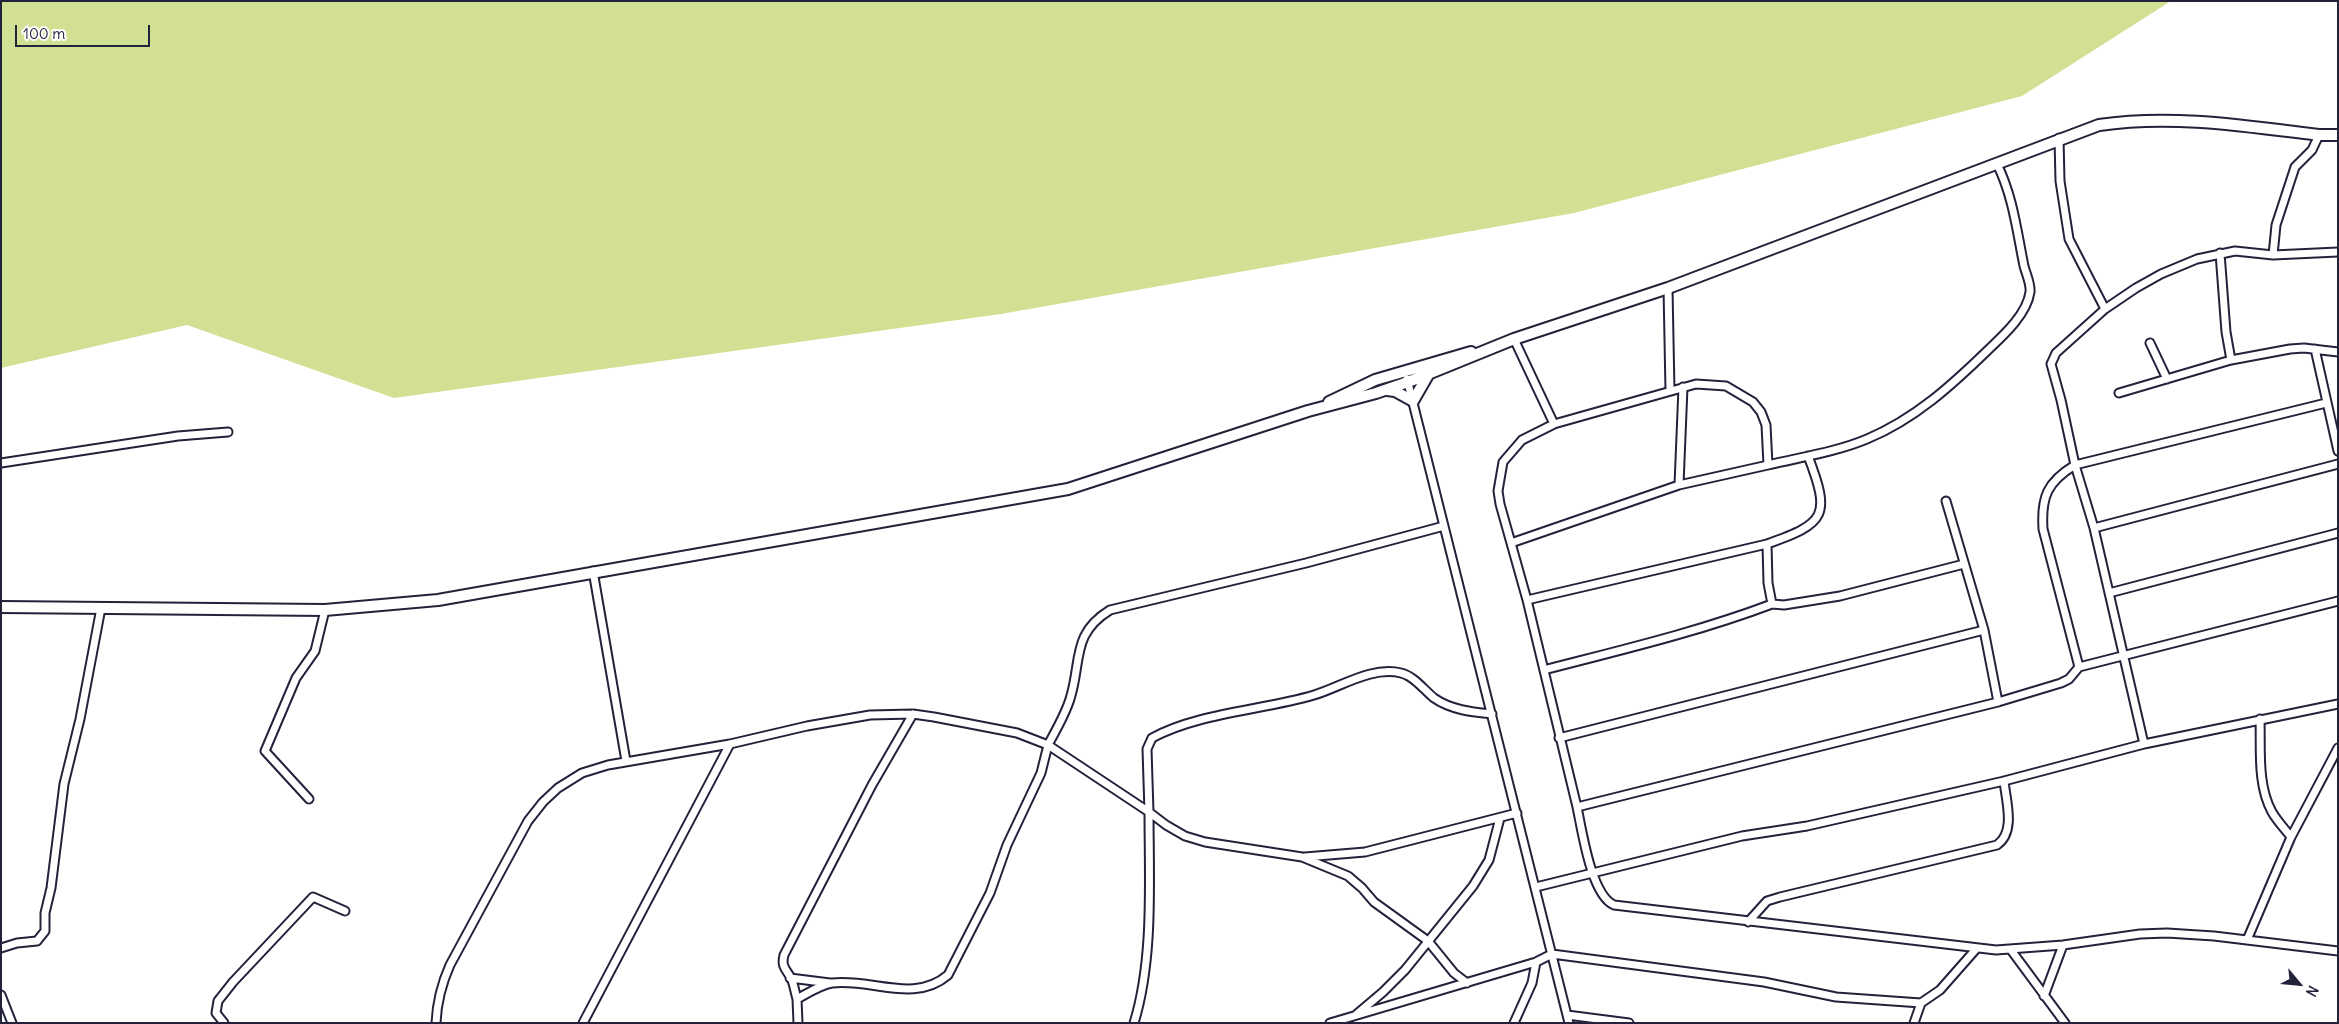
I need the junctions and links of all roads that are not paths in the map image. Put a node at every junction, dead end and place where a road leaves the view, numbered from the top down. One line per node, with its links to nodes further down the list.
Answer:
1 (2338, 134): 2 (street)
2 (2319, 135): 3 (street); 7 (street)
3 (2059, 138): 4 (street); 9 (street)
4 (1997, 164): 8 (street); 30 (street)
5 (2338, 252): 7 (street)
6 (2220, 253): 7 (street); 9 (street); 15 (street)
7 (2273, 255)
8 (1668, 288): 10 (street); 22 (street)
9 (2104, 309): 34 (street)
10 (1514, 339): 12 (street); 27 (street)
11 (2150, 343): 18 (street)
12 (1489, 349): 16 (street); 17 (street)
13 (2315, 349): 14 (street); 15 (street); 25 (street)
14 (2338, 352)
15 (2232, 360): 18 (street)
16 (1405, 371): 19 (street); 26 (street)
17 (1428, 375): 19 (street); 24 (street)
18 (2167, 379): 23 (street)
19 (1408, 382): 21 (street); 24 (street)
20 (1683, 387): 22 (street); 33 (street); 35 (street)
21 (1384, 390): 24 (street); 26 (street)
22 (1670, 391): 27 (street)
23 (2119, 393)
24 (1413, 401): 37 (street)
25 (2326, 403): 29 (street); 34 (street)
26 (1308, 411): 43 (street)
27 (1554, 424): 40 (street)
28 (228, 432): 31 (street)
29 (2338, 451)
30 (1808, 456): 33 (street); 41 (street)
31 (1, 463)
32 (2338, 464): 38 (street)
33 (1768, 465): 35 (street)
34 (2075, 466): 38 (street); 53 (street)
35 (1679, 485): 40 (street)
36 (1946, 501): 42 (street)
37 (1444, 526): 58 (street); 63 (street)
38 (2094, 528): 44 (street)
39 (2338, 533): 44 (street)
40 (1511, 543): 45 (street)
41 (1767, 544): 45 (street); 47 (street)
42 (1964, 564): 47 (street); 51 (street)
43 (593, 571): 50 (street); 65 (street)
44 (2110, 593): 52 (street)
45 (1527, 600): 54 (street)
46 (2338, 601): 52 (street)
47 (1772, 604): 54 (street)
48 (1, 607): 49 (street)
49 (101, 608): 50 (street); 81 (street)
50 (325, 610): 67 (street)
51 (1984, 630): 55 (street); 60 (street)
52 (2125, 657): 53 (street); 62 (street)
53 (2079, 667): 55 (street)
54 (1544, 670): 60 (street)
55 (1998, 702): 68 (street)
56 (2338, 704): 59 (street)
57 (913, 714): 61 (street); 63 (street); 87 (street)
58 (1492, 714): 69 (street); 70 (street)
59 (2260, 719): 62 (street); 72 (street)
60 (1559, 738): 68 (street)
61 (730, 744): 65 (street); 99 (street)
62 (2144, 744): 66 (street)
63 (1048, 745): 69 (street); 88 (street)
64 (2338, 748): 72 (street)
65 (626, 761): 98 (street)
66 (2004, 781): 74 (street); 77 (street)
67 (309, 799)
68 (1577, 807): 74 (street)
69 (1149, 812): 73 (street); 101 (street)
70 (1517, 813): 71 (street); 75 (street)
71 (1500, 818): 73 (street); 79 (street)
72 (2291, 837): 78 (street)
73 (1302, 857): 79 (street)
74 (1592, 873): 75 (street); 77 (street)
75 (1536, 887): 85 (street)
76 (345, 911): 97 (street)
77 (1748, 922): 82 (street)
78 (2247, 940): 80 (street); 84 (street)
79 (1428, 941): 89 (street); 95 (street)
80 (2063, 945): 83 (street); 91 (street)
81 (1, 948)
82 (1977, 948): 83 (street); 93 (street)
83 (2011, 950): 91 (street)
84 (2338, 950)
85 (1552, 954): 86 (street); 93 (street); 94 (street)
86 (1536, 962): 89 (street); 103 (street)
87 (790, 978): 88 (street); 92 (street)
88 (831, 983): 92 (street)
89 (1468, 983): 95 (street)
90 (1, 994): 96 (street)
91 (2044, 996): 107 (street)
92 (797, 999): 100 (street)
93 (1921, 1004): 106 (street)
94 (1568, 1015): 104 (street); 105 (street)
95 (1354, 1016): 102 (street)
96 (12, 1023)
97 (224, 1023)
98 (436, 1023)
99 (583, 1023)
100 (798, 1023)
101 (1134, 1023)
102 (1330, 1023)
103 (1514, 1023)
104 (1570, 1023)
105 (1629, 1023)
106 (1914, 1023)
107 (2064, 1023)

